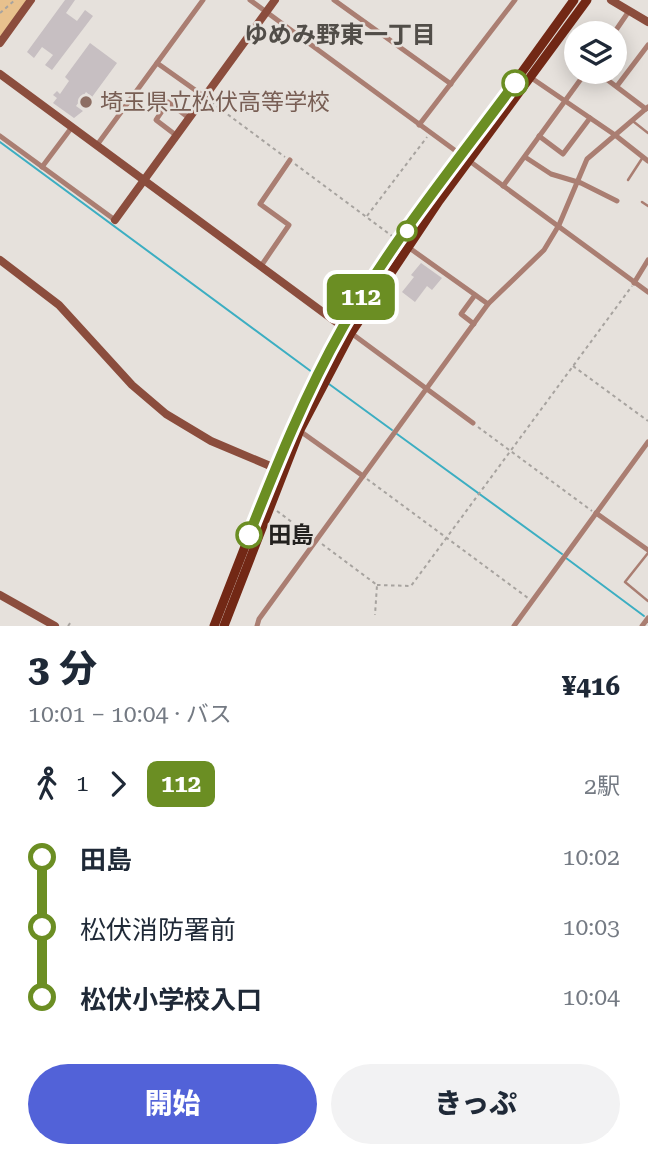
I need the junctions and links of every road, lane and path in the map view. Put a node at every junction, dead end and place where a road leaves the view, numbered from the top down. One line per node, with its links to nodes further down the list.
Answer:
1 (15, 0): 13 (path)
2 (31, 0): 16 (street)
3 (203, 0): 18 (street)
4 (250, 0): 12 (street)
5 (275, 0): 12 (street)
6 (334, 0): 21 (street)
7 (515, 0): 21 (street)
8 (574, 0): 41 (main road)
9 (587, 0): 20 (main road)
10 (611, 0): 11 (street)
11 (629, 11): 14 (street); 15 (street)
12 (267, 12): 25 (street); 31 (street)
13 (0, 13)
14 (622, 21)
15 (648, 22)
16 (0, 43)
17 (648, 45): 24 (street)
18 (157, 63): 25 (street); 39 (street)
19 (0, 74): 32 (street)
20 (530, 77): 26 (street); 41 (main road)
21 (451, 84): 31 (street)
22 (577, 84): 26 (street)
23 (614, 84): 24 (street)
24 (617, 86): 27 (street)
25 (205, 97): 28 (street)
26 (565, 101): 29 (street); 38 (street)
27 (647, 108): 30 (street)
28 (190, 118): 37 (street); 37 (street)
29 (590, 118): 35 (street); 38 (street)
30 (632, 120): 33 (lane); 35 (street)
31 (419, 125): 34 (street)
32 (72, 127): 39 (street); 44 (street)
33 (648, 132)
34 (429, 133): 41 (street); 54 (path)
35 (615, 135): 42 (street); 47 (street)
36 (0, 136): 44 (street)
37 (177, 136): 45 (street)
38 (539, 136): 40 (street)
39 (97, 145): 45 (street)
40 (525, 156): 47 (street); 48 (street)
41 (465, 159): 48 (street); 54 (main road)
42 (645, 159): 46 (lane)
43 (290, 160): 57 (street)
44 (42, 167): 52 (street)
45 (145, 179): 52 (street); 57 (street)
46 (628, 180)
47 (576, 182): 49 (street); 53 (street)
48 (503, 186): 53 (street)
49 (617, 201)
50 (642, 202): 51 (lane)
51 (648, 206)
52 (115, 220)
53 (559, 225): 58 (street); 61 (street)
54 (403, 244): 60 (street); 63 (main road)
55 (0, 260): 71 (street)
56 (648, 260): 58 (street)
57 (261, 266): 63 (street)
58 (634, 283): 59 (street); 64 (path)
59 (648, 292)
60 (475, 295): 61 (street); 62 (street)
61 (488, 304): 62 (street)
62 (474, 324): 65 (street)
63 (347, 330): 65 (street); 68 (main road); 71 (main road)
64 (573, 366): 66 (path); 70 (path)
65 (427, 390): 67 (street); 72 (street)
66 (648, 421)
67 (473, 423): 70 (path)
68 (300, 430): 72 (street); 73 (main road)
69 (648, 442): 74 (street)
70 (511, 450): 74 (path); 75 (path)
71 (275, 468): 85 (main road)
72 (363, 476): 75 (path); 76 (street)
73 (270, 506): 76 (path); 86 (main road)
74 (596, 513): 77 (street); 80 (street)
75 (447, 539): 78 (path); 80 (path)
76 (316, 540): 78 (path); 87 (street)
77 (648, 552): 81 (lane)
78 (377, 585): 82 (path)
79 (0, 595): 84 (street)
80 (532, 601): 88 (street)
81 (648, 601)
82 (375, 615)
83 (648, 618): 89 (street)
84 (55, 626)
85 (214, 626)
86 (224, 626)
87 (257, 626)
88 (514, 626)
89 (642, 626)

